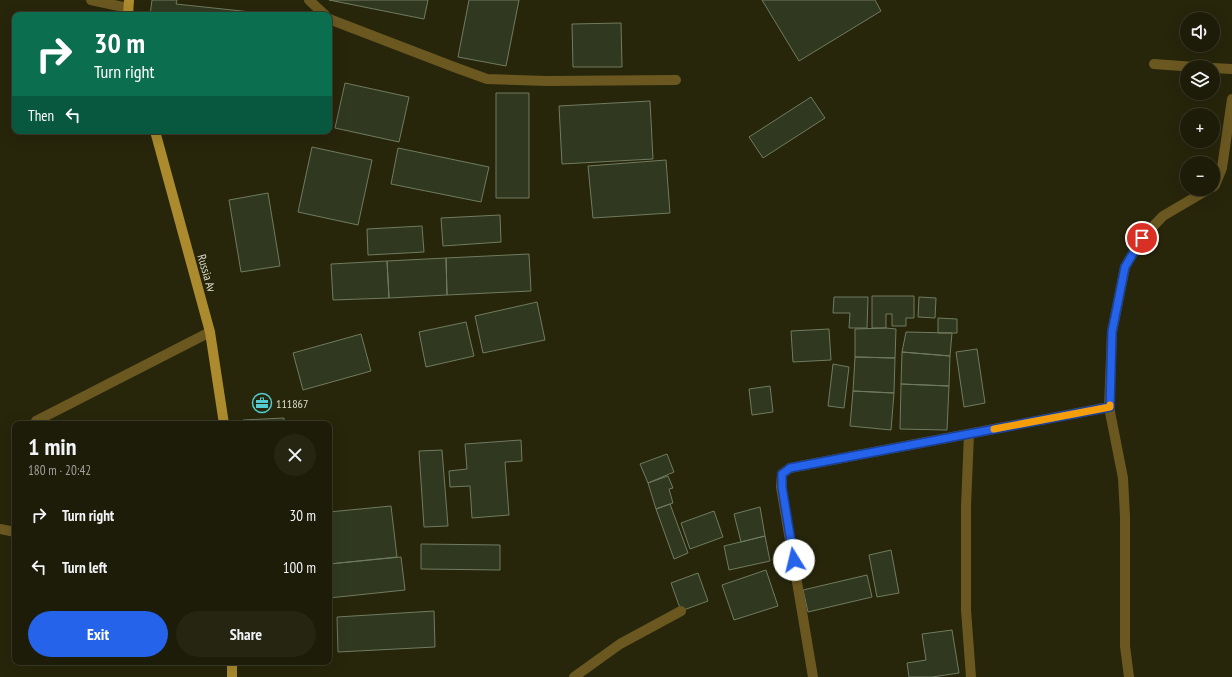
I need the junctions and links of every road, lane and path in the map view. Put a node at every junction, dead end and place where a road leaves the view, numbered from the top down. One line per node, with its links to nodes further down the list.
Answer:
1 (92, 0): 3 (street)
2 (309, 0): 4 (street)
3 (128, 8)
4 (322, 12)
5 (332, 20): 10 (street)
6 (1154, 64): 7 (street)
7 (1180, 66)
8 (1220, 68): 9 (street)
9 (1232, 69)
10 (676, 80)
11 (1232, 99): 13 (street)
12 (156, 134): 15 (main road, Russia Av)
13 (1220, 172)
14 (1197, 196): 16 (street)
15 (210, 332): 17 (street); 18 (main road, Russia Av)
16 (1110, 407): 19 (street); 28 (street)
17 (36, 421)
18 (224, 421)
19 (968, 434): 26 (street); 27 (street)
20 (0, 529): 21 (street)
21 (12, 531)
22 (681, 611): 25 (street)
23 (232, 665): 24 (main road)
24 (232, 677)
25 (574, 677)
26 (813, 677)
27 (971, 677)
28 (1129, 677)

